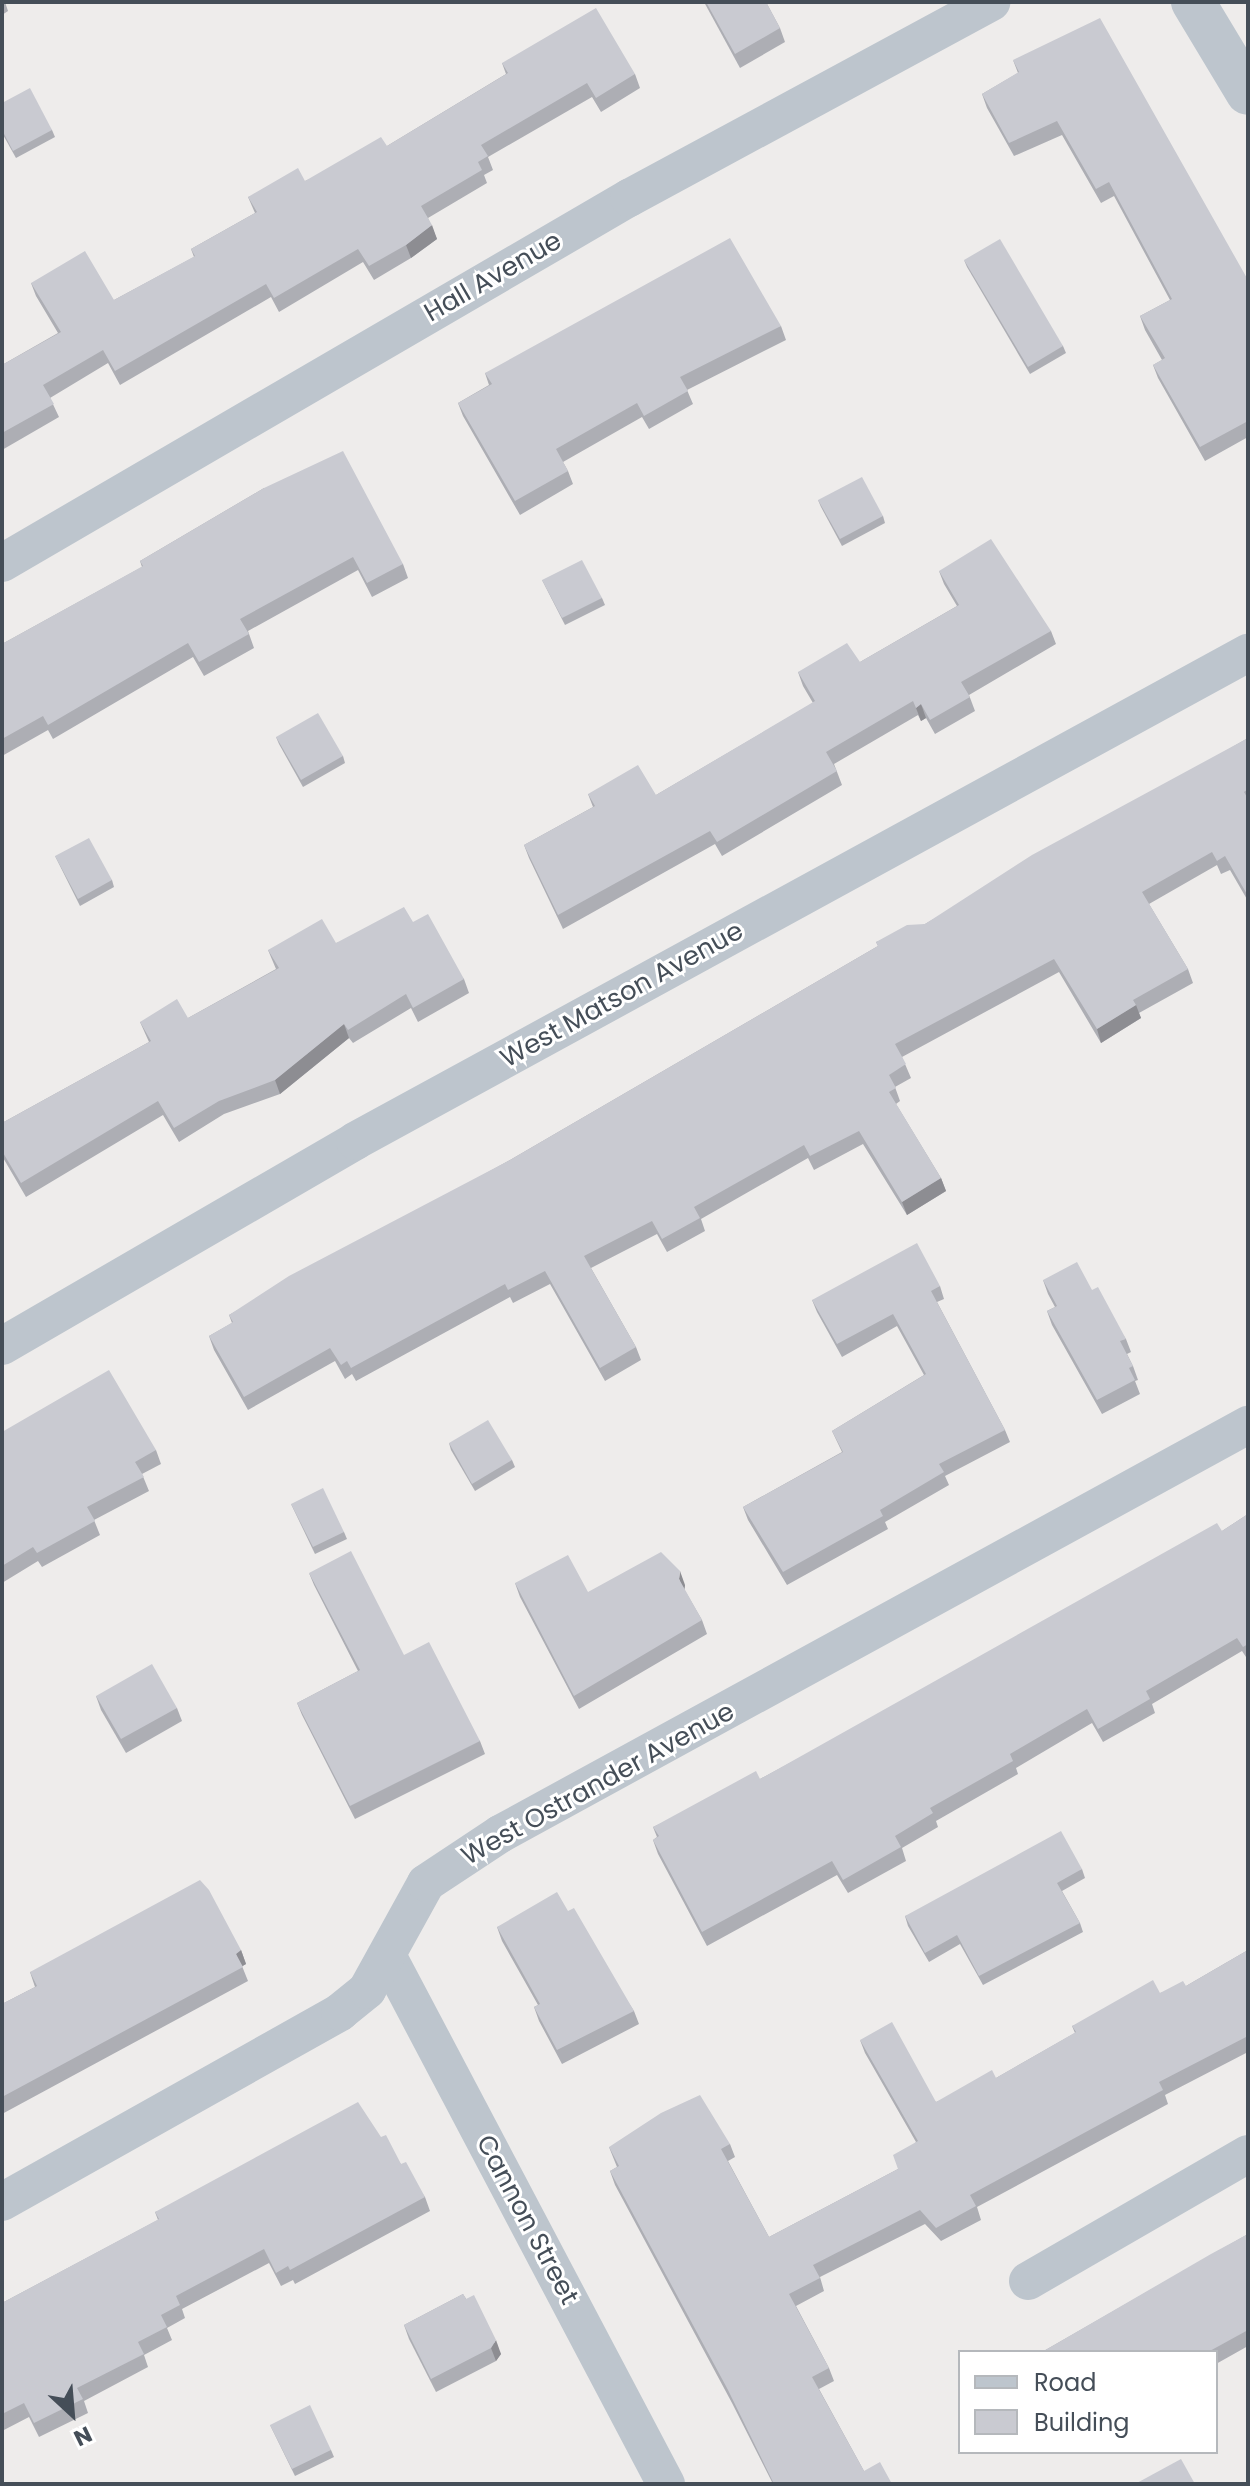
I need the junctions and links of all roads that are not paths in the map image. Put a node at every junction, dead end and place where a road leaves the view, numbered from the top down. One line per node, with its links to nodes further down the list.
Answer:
1 (991, 2): 4 (street, Hall Avenue)
2 (1193, 2): 3 (street)
3 (1248, 93)
4 (2, 563)
5 (1248, 653): 6 (street, West Matson Avenue)
6 (2, 1346)
7 (1248, 1425): 8 (street, West Ostrander Avenue)
8 (388, 1957): 10 (street, West Ostrander Avenue); 12 (street, Cannon Street)
9 (1248, 2154): 11 (street)
10 (2, 2202)
11 (1028, 2281)
12 (666, 2484)

